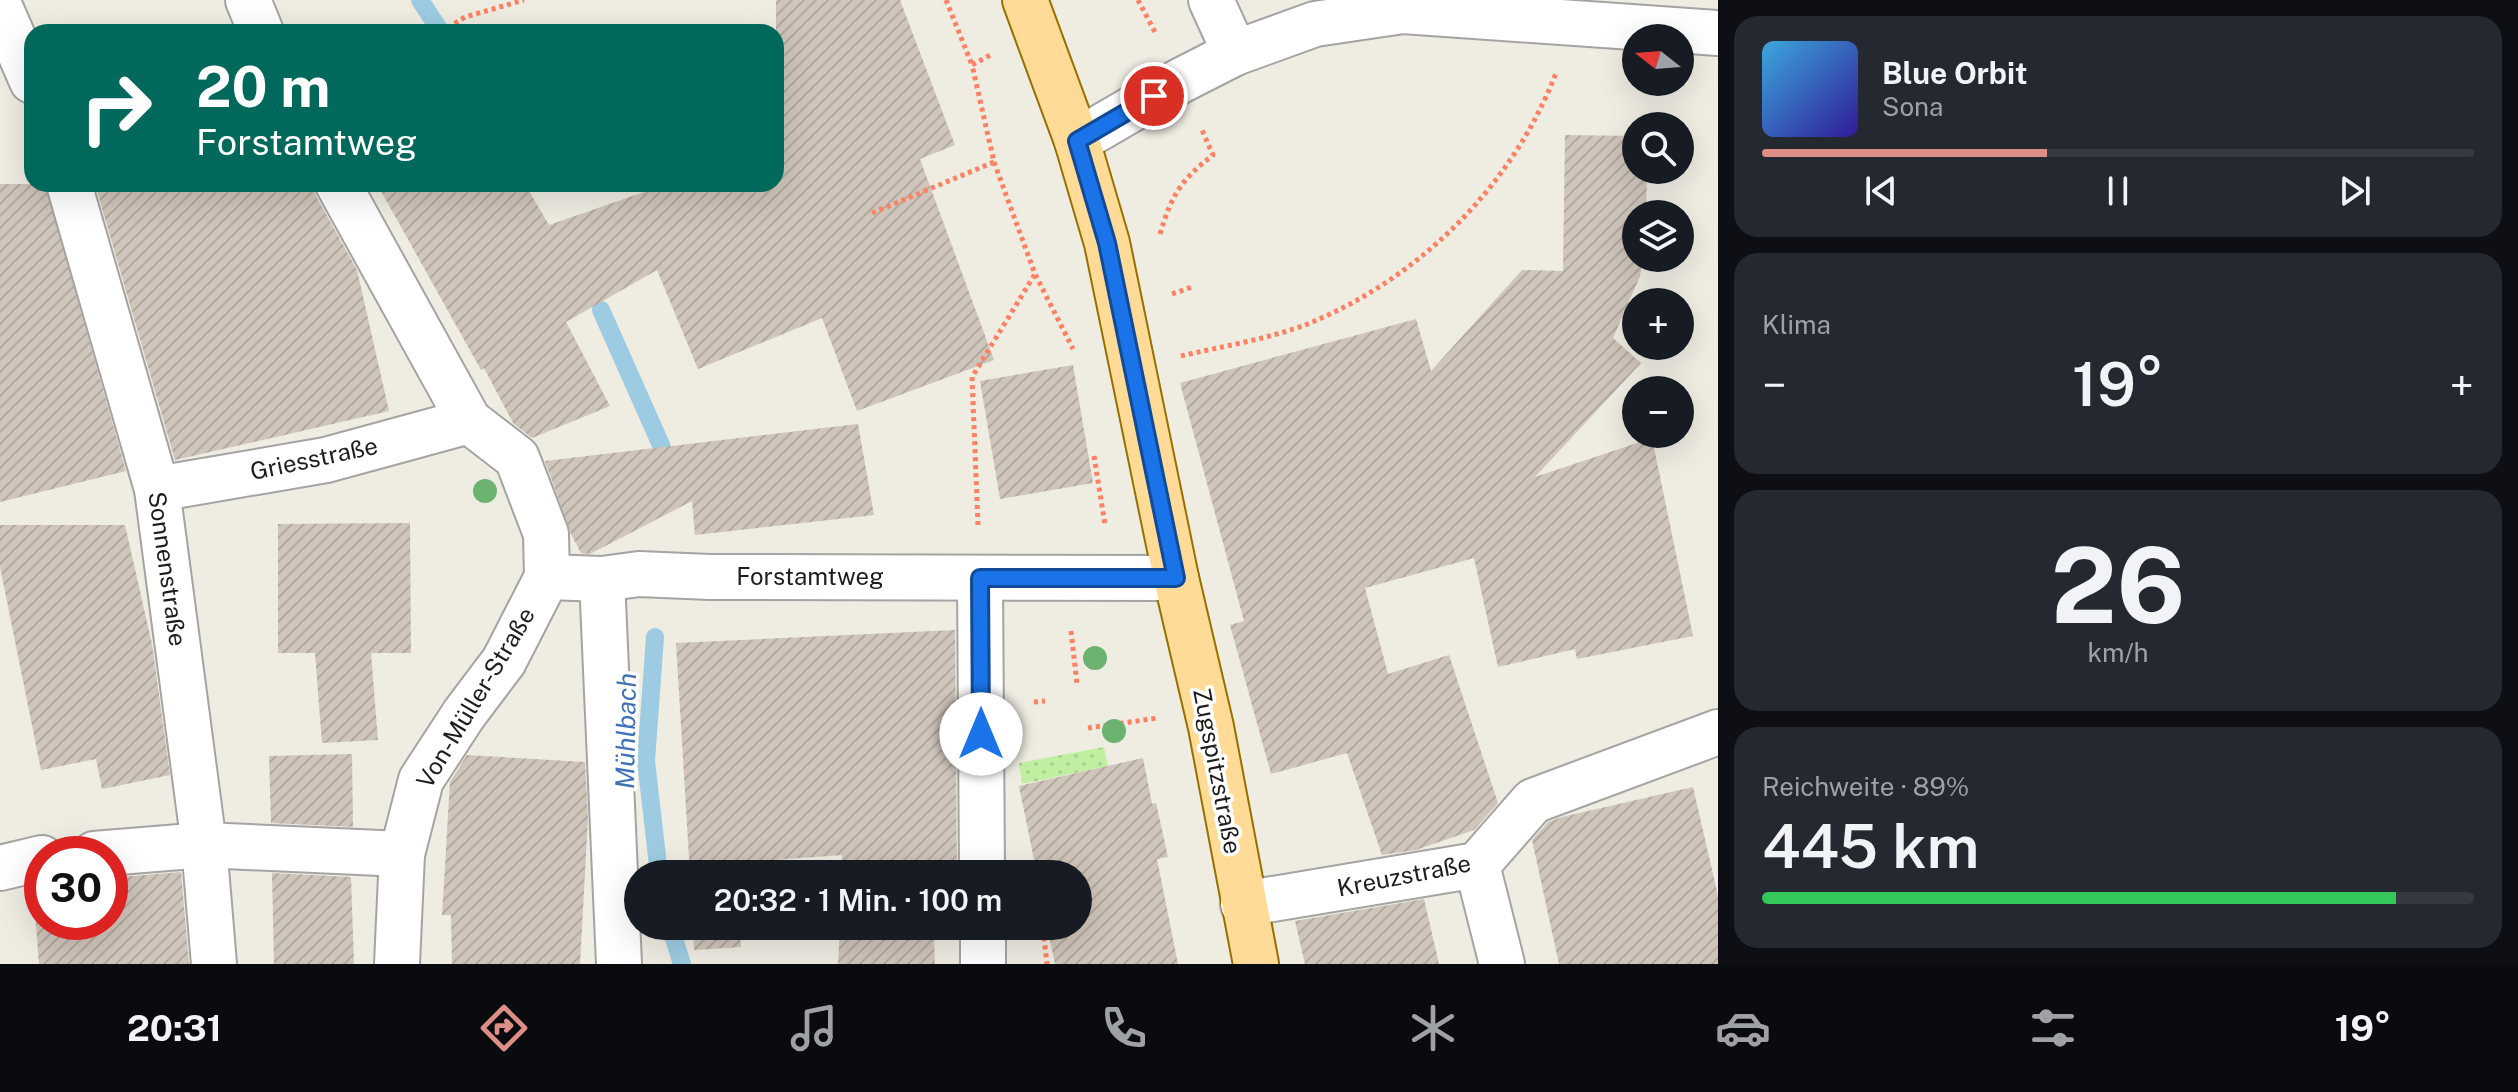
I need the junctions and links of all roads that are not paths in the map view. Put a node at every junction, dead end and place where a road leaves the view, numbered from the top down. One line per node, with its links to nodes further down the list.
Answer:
1 (248, 0): 6 (street)
2 (1211, 0): 8 (street)
3 (0, 7): 9 (street)
4 (1031, 14): 10 (main road, Zugspitzstraße)
5 (1579, 18): 7 (street); 8 (street)
6 (258, 24)
7 (1718, 33)
8 (1235, 53): 10 (street)
9 (24, 62)
10 (1077, 141): 18 (main road, Zugspitzstraße)
11 (71, 192): 14 (street, Sonnenstraße)
12 (342, 192): 13 (street)
13 (469, 421): 14 (street, Griesstraße); 15 (street)
14 (157, 489): 20 (street, Sonnenstraße)
15 (547, 577): 16 (street); 22 (street, Von-Müller-Straße)
16 (620, 577): 17 (street, Forstamtweg); 31 (street)
17 (980, 578): 18 (street, Forstamtweg); 23 (street)
18 (1176, 578): 27 (main road, Zugspitzstraße)
19 (1718, 732): 25 (street, Kreuzstraße)
20 (204, 845): 21 (street); 22 (street); 29 (street, Sonnenstraße)
21 (128, 851)
22 (402, 854): 30 (street, Von-Müller-Straße)
23 (982, 860)
24 (24, 862): 26 (street)
25 (1477, 865): 27 (street, Kreuzstraße); 34 (street)
26 (0, 868)
27 (1243, 904): 33 (main road, Zugspitzstraße)
28 (983, 940): 32 (street)
29 (214, 964)
30 (397, 964)
31 (619, 964)
32 (983, 964)
33 (1256, 964)
34 (1502, 964)

